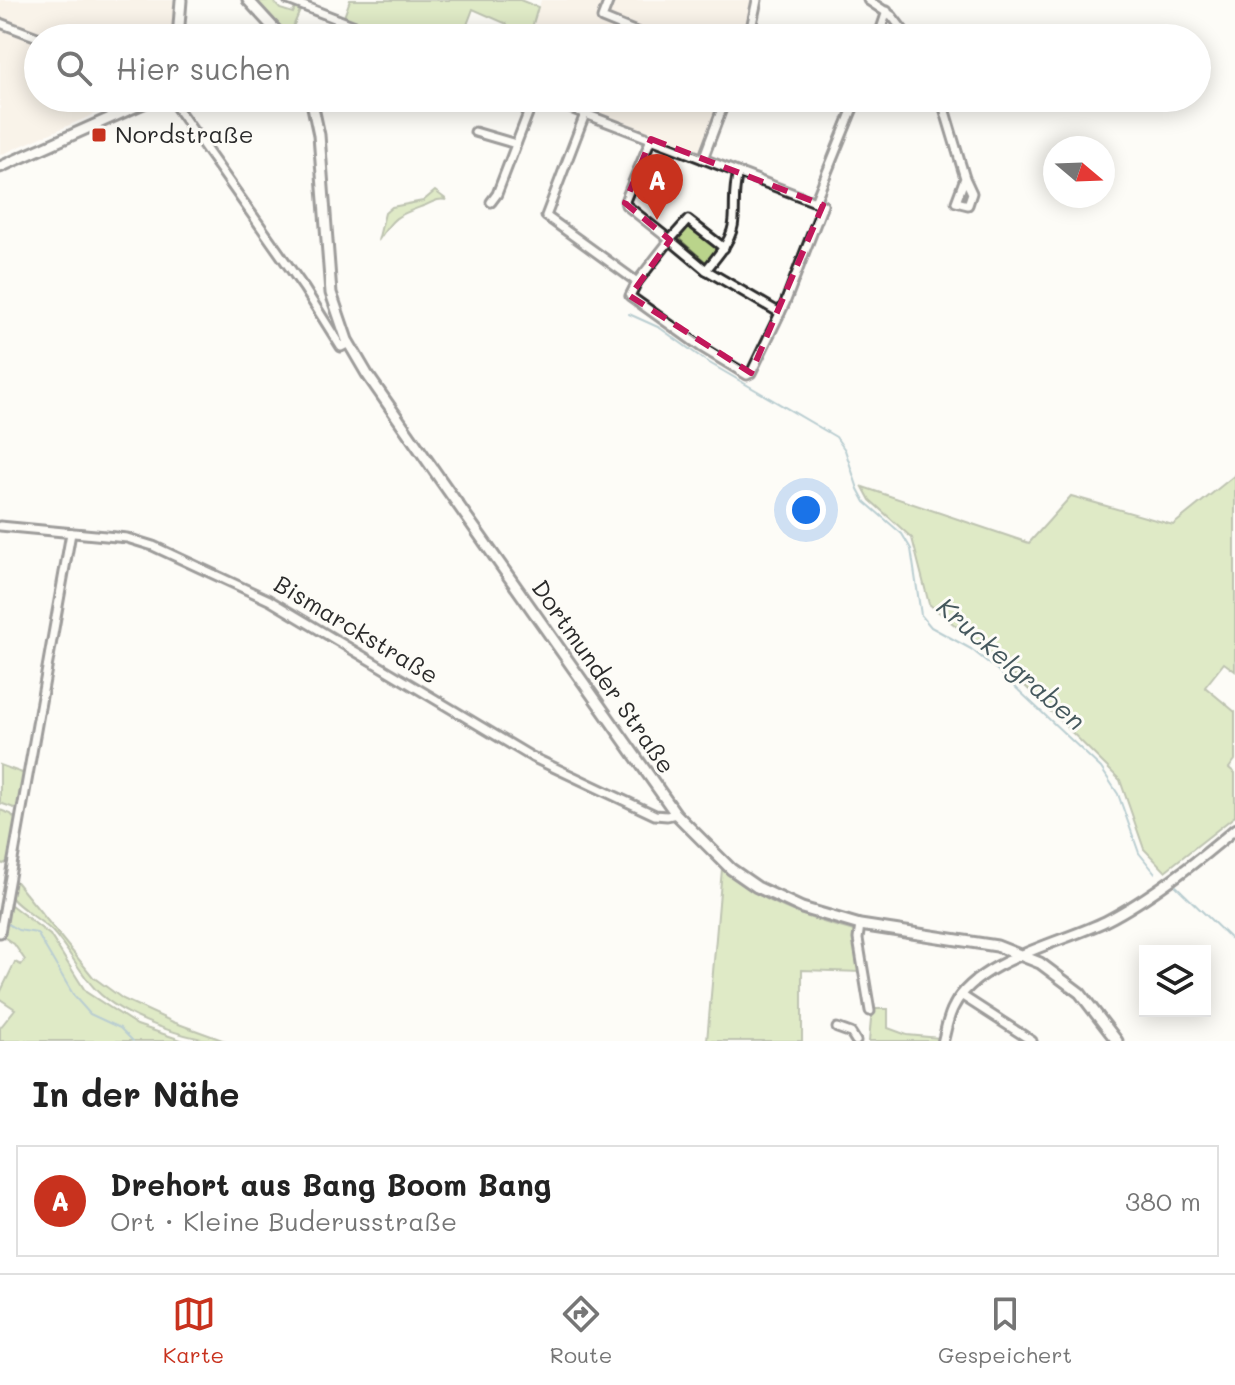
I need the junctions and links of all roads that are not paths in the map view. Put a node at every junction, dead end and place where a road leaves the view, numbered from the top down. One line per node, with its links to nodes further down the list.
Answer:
1 (181, 0): 9 (main road)
2 (248, 0): 10 (main road)
3 (288, 0): 11 (street)
4 (609, 0): 12 (street)
5 (757, 0): 13 (street)
6 (868, 0): 7 (street)
7 (887, 11): 14 (street); 15 (street)
8 (0, 23): 16 (street)
9 (179, 24)
10 (270, 24)
11 (350, 24)
12 (617, 24)
13 (752, 24)
14 (883, 24)
15 (898, 24)
16 (24, 32)
17 (124, 112): 30 (main road)
18 (180, 112): 40 (street)
19 (314, 112): 40 (main road, Dortmunder Straße)
20 (529, 112): 28 (street)
21 (580, 112): 25 (street)
22 (721, 112): 29 (street)
23 (851, 112): 34 (street)
24 (945, 112): 32 (street)
25 (585, 114): 27 (street); 38 (street)
26 (475, 132): 28 (street)
27 (651, 139): 29 (street); 35 (street)
28 (516, 144): 33 (street)
29 (703, 159): 31 (street)
30 (0, 167)
31 (738, 173): 34 (street); 36 (street)
32 (965, 178)
33 (491, 202)
34 (815, 202): 39 (street)
35 (670, 240): 36 (street); 37 (street); 38 (street)
36 (724, 248): 37 (street)
37 (706, 270): 39 (street)
38 (637, 282): 39 (street)
39 (780, 313)
40 (349, 343): 43 (main road, Dortmunder Straße)
41 (0, 526): 42 (street, Bismarckstraße)
42 (71, 533): 43 (street, Bismarckstraße); 46 (street)
43 (676, 814): 45 (main road, Dortmunder Straße)
44 (1235, 829): 47 (street)
45 (860, 925): 47 (main road, Dortmunder Straße); 49 (street)
46 (0, 931)
47 (1023, 955): 48 (street); 54 (main road, Dortmunder Straße)
48 (961, 995): 52 (street); 53 (street)
49 (870, 1011)
50 (837, 1028): 51 (street)
51 (856, 1041)
52 (943, 1041)
53 (1032, 1041)
54 (1117, 1041)

